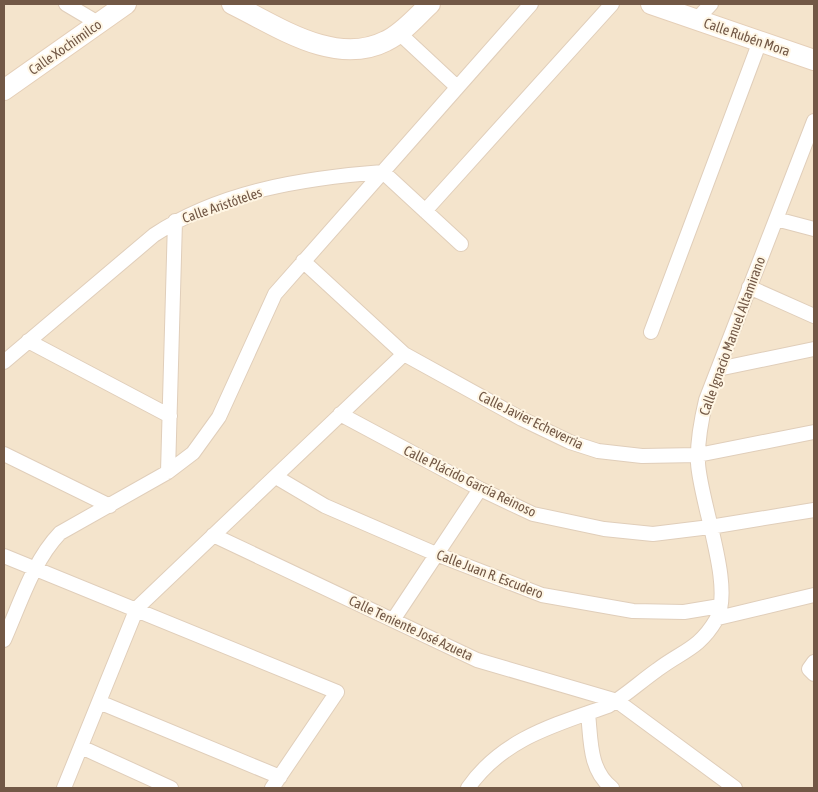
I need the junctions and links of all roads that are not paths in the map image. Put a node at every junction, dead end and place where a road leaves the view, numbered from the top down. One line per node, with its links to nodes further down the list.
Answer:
1 (66, 4): 10 (street)
2 (126, 4): 10 (street, Calle Xochimilco)
3 (232, 4): 11 (street)
4 (430, 4): 11 (street)
5 (531, 4): 14 (street)
6 (612, 4): 19 (street)
7 (651, 4): 9 (street, Calle Rubén Mora)
8 (710, 4): 9 (street)
9 (697, 20): 12 (street, Calle Rubén Mora)
10 (98, 23): 15 (street, Calle Xochimilco)
11 (398, 32): 14 (street)
12 (760, 41): 13 (street, Calle Rubén Mora); 27 (street)
13 (814, 60)
14 (457, 87): 18 (street)
15 (4, 90)
16 (814, 121): 17 (street, Calle Ignacio Manuel Altamirano)
17 (809, 147): 20 (street, Calle Ignacio Manuel Altamirano)
18 (383, 172): 19 (street); 21 (street, Calle Aristóteles); 24 (street)
19 (425, 211): 23 (street)
20 (776, 219): 22 (street); 25 (street, Calle Ignacio Manuel Altamirano)
21 (175, 221): 28 (street, Calle Aristóteles); 34 (street)
22 (814, 229)
23 (461, 244)
24 (303, 261): 30 (street, Calle Javier Echeverria); 38 (street)
25 (749, 287): 26 (street); 32 (street, Calle Ignacio Manuel Altamirano)
26 (814, 316)
27 (651, 332)
28 (28, 341): 31 (street, Calle Aristóteles); 34 (street)
29 (814, 348): 32 (street)
30 (404, 354): 33 (street); 37 (street, Calle Javier Echeverria)
31 (4, 362)
32 (718, 369): 37 (street, Calle Ignacio Manuel Altamirano)
33 (340, 414): 39 (street); 40 (street, Calle Plácido García Reinoso)
34 (170, 416): 38 (street)
35 (814, 432): 37 (street, Calle Javier Echeverria)
36 (4, 454): 41 (street)
37 (698, 454): 43 (street, Calle Ignacio Manuel Altamirano)
38 (168, 472): 41 (street)
39 (276, 477): 44 (street); 45 (street, Calle Juan R. Escudero)
40 (480, 489): 43 (street, Calle Plácido García Reinoso); 45 (street)
41 (110, 506): 47 (street)
42 (814, 510): 43 (street, Calle Plácido García Reinoso)
43 (710, 528): 50 (street, Calle Ignacio Manuel Altamirano)
44 (213, 535): 49 (street); 51 (street, Calle Teniente José Azueta)
45 (436, 554): 50 (street, Calle Juan R. Escudero); 51 (street)
46 (4, 556): 47 (street)
47 (35, 570): 49 (street); 52 (street)
48 (814, 596): 50 (street, Calle Juan R. Escudero)
49 (137, 608): 56 (street); 59 (street)
50 (719, 612): 55 (street)
51 (392, 620): 55 (street, Calle Teniente José Azueta)
52 (4, 640)
53 (814, 662): 54 (street)
54 (814, 674)
55 (617, 701): 57 (street); 64 (street)
56 (99, 702): 58 (street); 59 (street)
57 (588, 713): 60 (street); 63 (street)
58 (81, 747): 61 (street); 62 (street)
59 (276, 783)
60 (471, 787)
61 (64, 788)
62 (172, 788)
63 (612, 788)
64 (735, 788)

